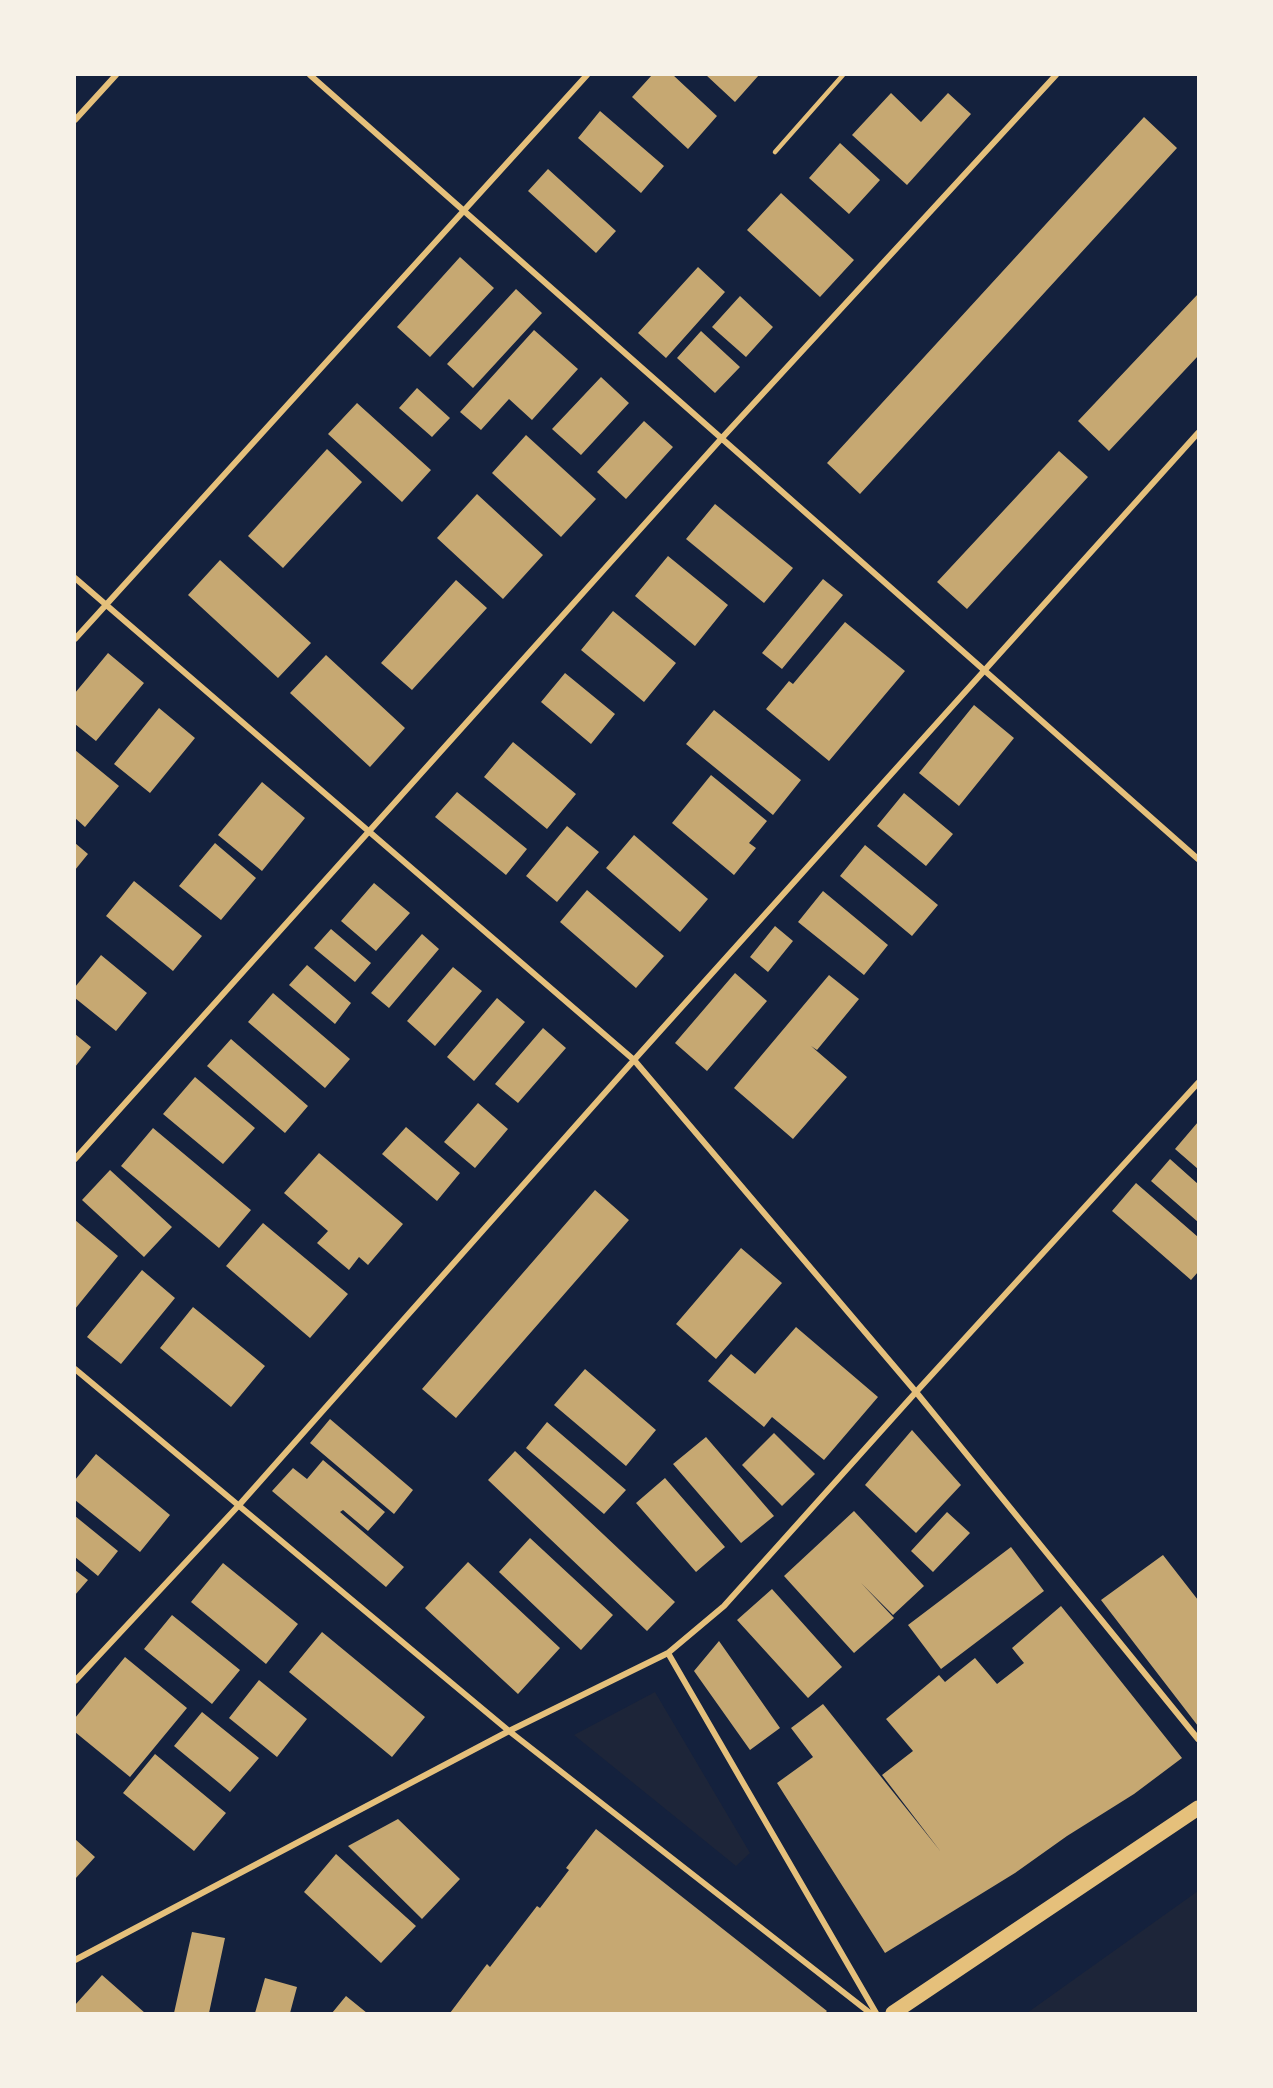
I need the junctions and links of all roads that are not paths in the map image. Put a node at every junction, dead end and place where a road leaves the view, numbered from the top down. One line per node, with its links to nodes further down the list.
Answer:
1 (116, 75): 6 (street)
2 (310, 75): 8 (street)
3 (587, 75): 8 (street)
4 (843, 75): 7 (lane)
5 (1056, 75): 10 (street)
6 (75, 120)
7 (775, 152)
8 (463, 210): 10 (street); 12 (street)
9 (1198, 432): 14 (street)
10 (721, 439): 14 (street); 15 (street)
11 (75, 578): 12 (street)
12 (107, 605): 13 (street); 15 (street)
13 (75, 639)
14 (986, 669): 16 (street); 17 (street)
15 (370, 831): 17 (street); 19 (street)
16 (1198, 859)
17 (634, 1060): 21 (street); 22 (street)
18 (1198, 1083): 21 (street)
19 (75, 1159)
20 (75, 1369): 22 (street)
21 (916, 1392): 23 (street); 26 (street)
22 (240, 1504): 24 (street); 25 (street)
23 (668, 1653): 25 (street); 30 (street)
24 (75, 1681)
25 (509, 1731): 28 (street); 29 (street)
26 (1198, 1739)
27 (1198, 1808): 31 (main road)
28 (75, 1959)
29 (870, 2013)
30 (876, 2013)
31 (892, 2013)

